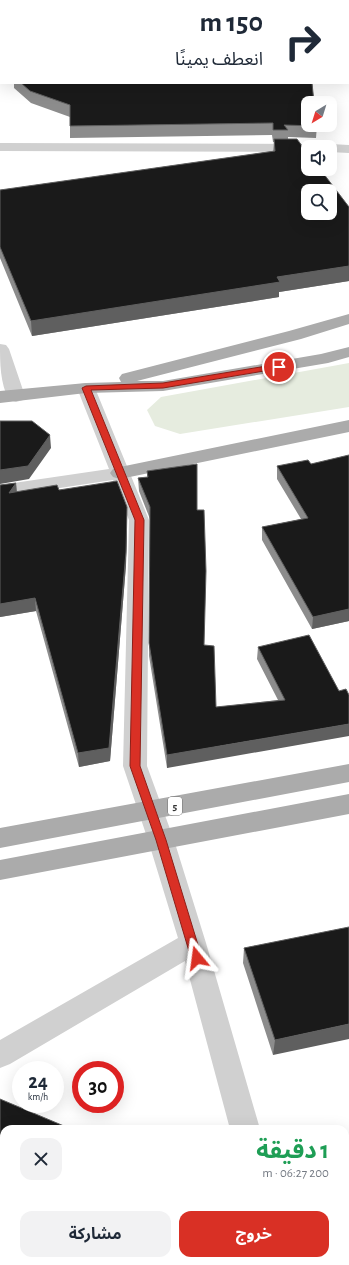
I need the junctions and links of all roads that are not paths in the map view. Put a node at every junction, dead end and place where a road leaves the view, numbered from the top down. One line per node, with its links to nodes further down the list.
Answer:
1 (0, 147): 2 (street)
2 (301, 148)
3 (337, 148): 4 (street)
4 (349, 149)
5 (349, 319): 8 (main road)
6 (0, 349): 9 (street)
7 (349, 352): 8 (main road)
8 (86, 388): 9 (main road); 11 (street)
9 (8, 397)
10 (349, 426): 11 (main road)
11 (120, 473): 12 (street); 15 (street)
12 (0, 491)
13 (349, 773): 15 (main road, 5)
14 (349, 804): 17 (main road)
15 (150, 811): 16 (main road, 5); 17 (street)
16 (0, 838)
17 (161, 840): 18 (main road); 19 (street)
18 (0, 870)
19 (192, 943): 20 (street); 21 (street)
20 (0, 1055)
21 (244, 1125)

